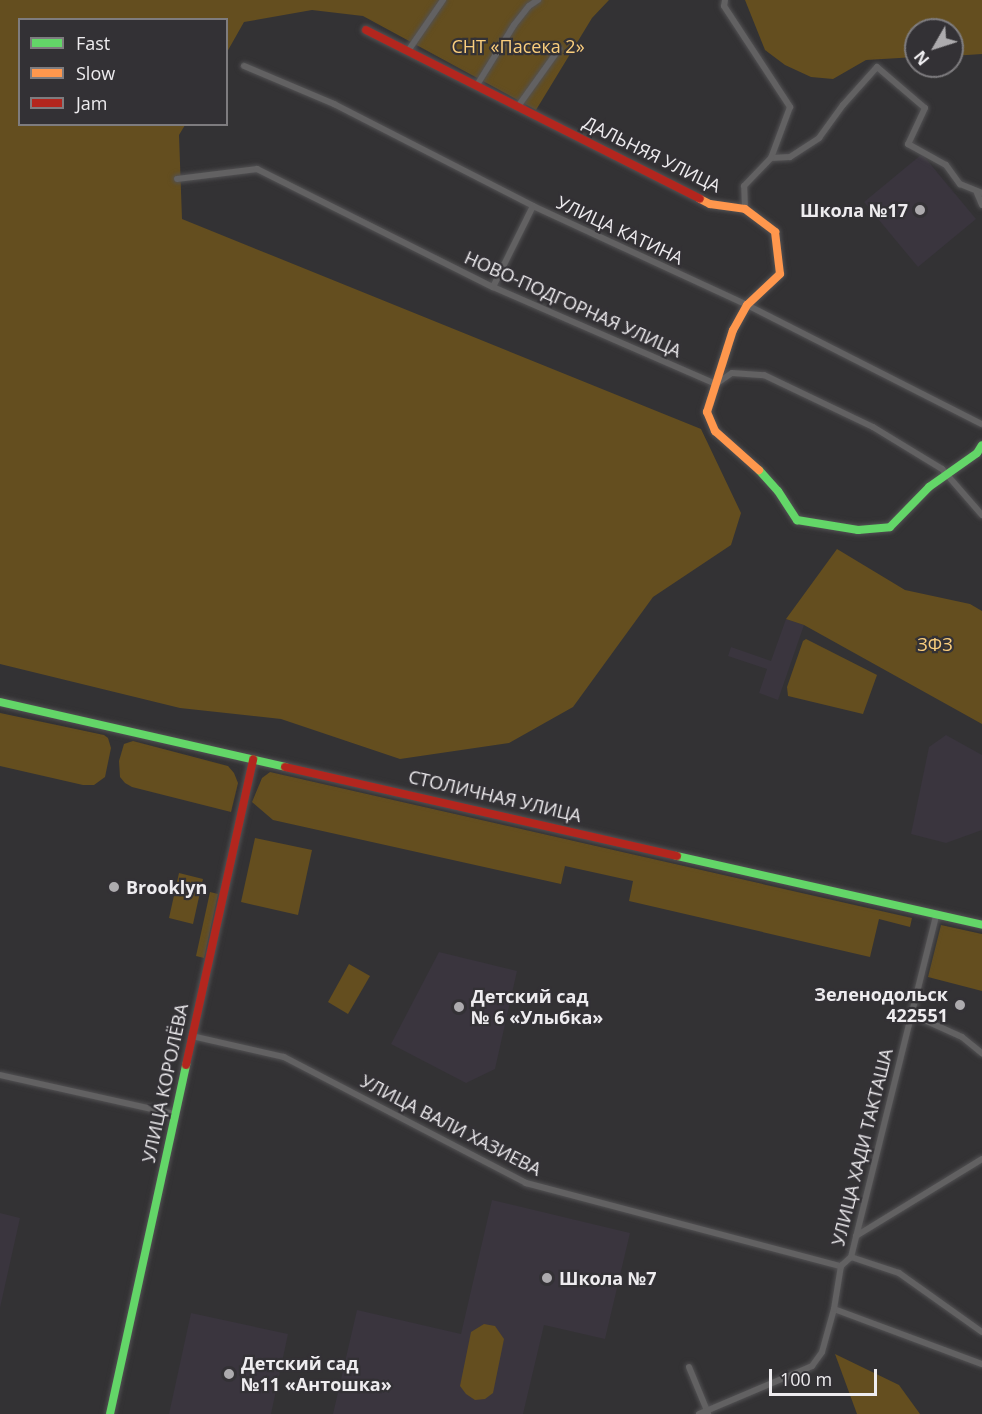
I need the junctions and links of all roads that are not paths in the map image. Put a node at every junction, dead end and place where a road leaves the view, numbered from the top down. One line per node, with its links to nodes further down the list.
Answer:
1 (443, 0): 6 (street)
2 (538, 0): 8 (street)
3 (724, 0): 10 (street)
4 (366, 30): 6 (street, ДАЛЬНЯЯ УЛИЦА)
5 (559, 49): 9 (street)
6 (408, 51): 8 (street, ДАЛЬНЯЯ УЛИЦА)
7 (244, 66): 14 (street, УЛИЦА КАТИНА)
8 (477, 85): 9 (street, ДАЛЬНЯЯ УЛИЦА)
9 (519, 105): 15 (street, ДАЛЬНЯЯ УЛИЦА)
10 (771, 158): 12 (street); 15 (street)
11 (177, 179): 16 (street, НОВО-ПОДГОРНАЯ УЛИЦА)
12 (979, 193): 13 (street)
13 (982, 205)
14 (533, 206): 16 (street); 17 (street, УЛИЦА КАТИНА)
15 (745, 209): 17 (street, ДАЛЬНЯЯ УЛИЦА)
16 (493, 287): 18 (street, НОВО-ПОДГОРНАЯ УЛИЦА)
17 (747, 305): 18 (street, ДАЛЬНЯЯ УЛИЦА); 19 (street, УЛИЦА КАТИНА)
18 (716, 384): 21 (street); 21 (street, ДАЛЬНЯЯ УЛИЦА)
19 (982, 424)
20 (982, 445): 21 (street)
21 (947, 476): 22 (street)
22 (982, 515)
23 (0, 702): 24 (street, СТОЛИЧНАЯ УЛИЦА)
24 (253, 759): 25 (street, СТОЛИЧНАЯ УЛИЦА); 28 (street, УЛИЦА КОРОЛЁВА)
25 (936, 915): 26 (street, СТОЛИЧНАЯ УЛИЦА); 27 (street, УЛИЦА ХАДИ ТАКТАША)
26 (982, 925)
27 (911, 1014): 29 (street); 33 (street, УЛИЦА ХАДИ ТАКТАША)
28 (192, 1036): 31 (street, УЛИЦА КОРОЛЁВА); 35 (street, УЛИЦА ВАЛИ ХАЗИЕВА)
29 (982, 1053)
30 (0, 1075): 31 (street)
31 (175, 1114): 41 (street, УЛИЦА КОРОЛЁВА)
32 (982, 1159): 33 (street)
33 (856, 1236): 34 (street, УЛИЦА ХАДИ ТАКТАША)
34 (851, 1257): 35 (street, УЛИЦА ХАДИ ТАКТАША); 37 (street)
35 (841, 1266): 36 (street, УЛИЦА ХАДИ ТАКТАША)
36 (834, 1309): 38 (street); 40 (street, УЛИЦА ХАДИ ТАКТАША)
37 (982, 1332)
38 (982, 1364)
39 (689, 1367): 40 (street)
40 (707, 1412): 42 (street, УЛИЦА ХАДИ ТАКТАША)
41 (110, 1414)
42 (699, 1414)

